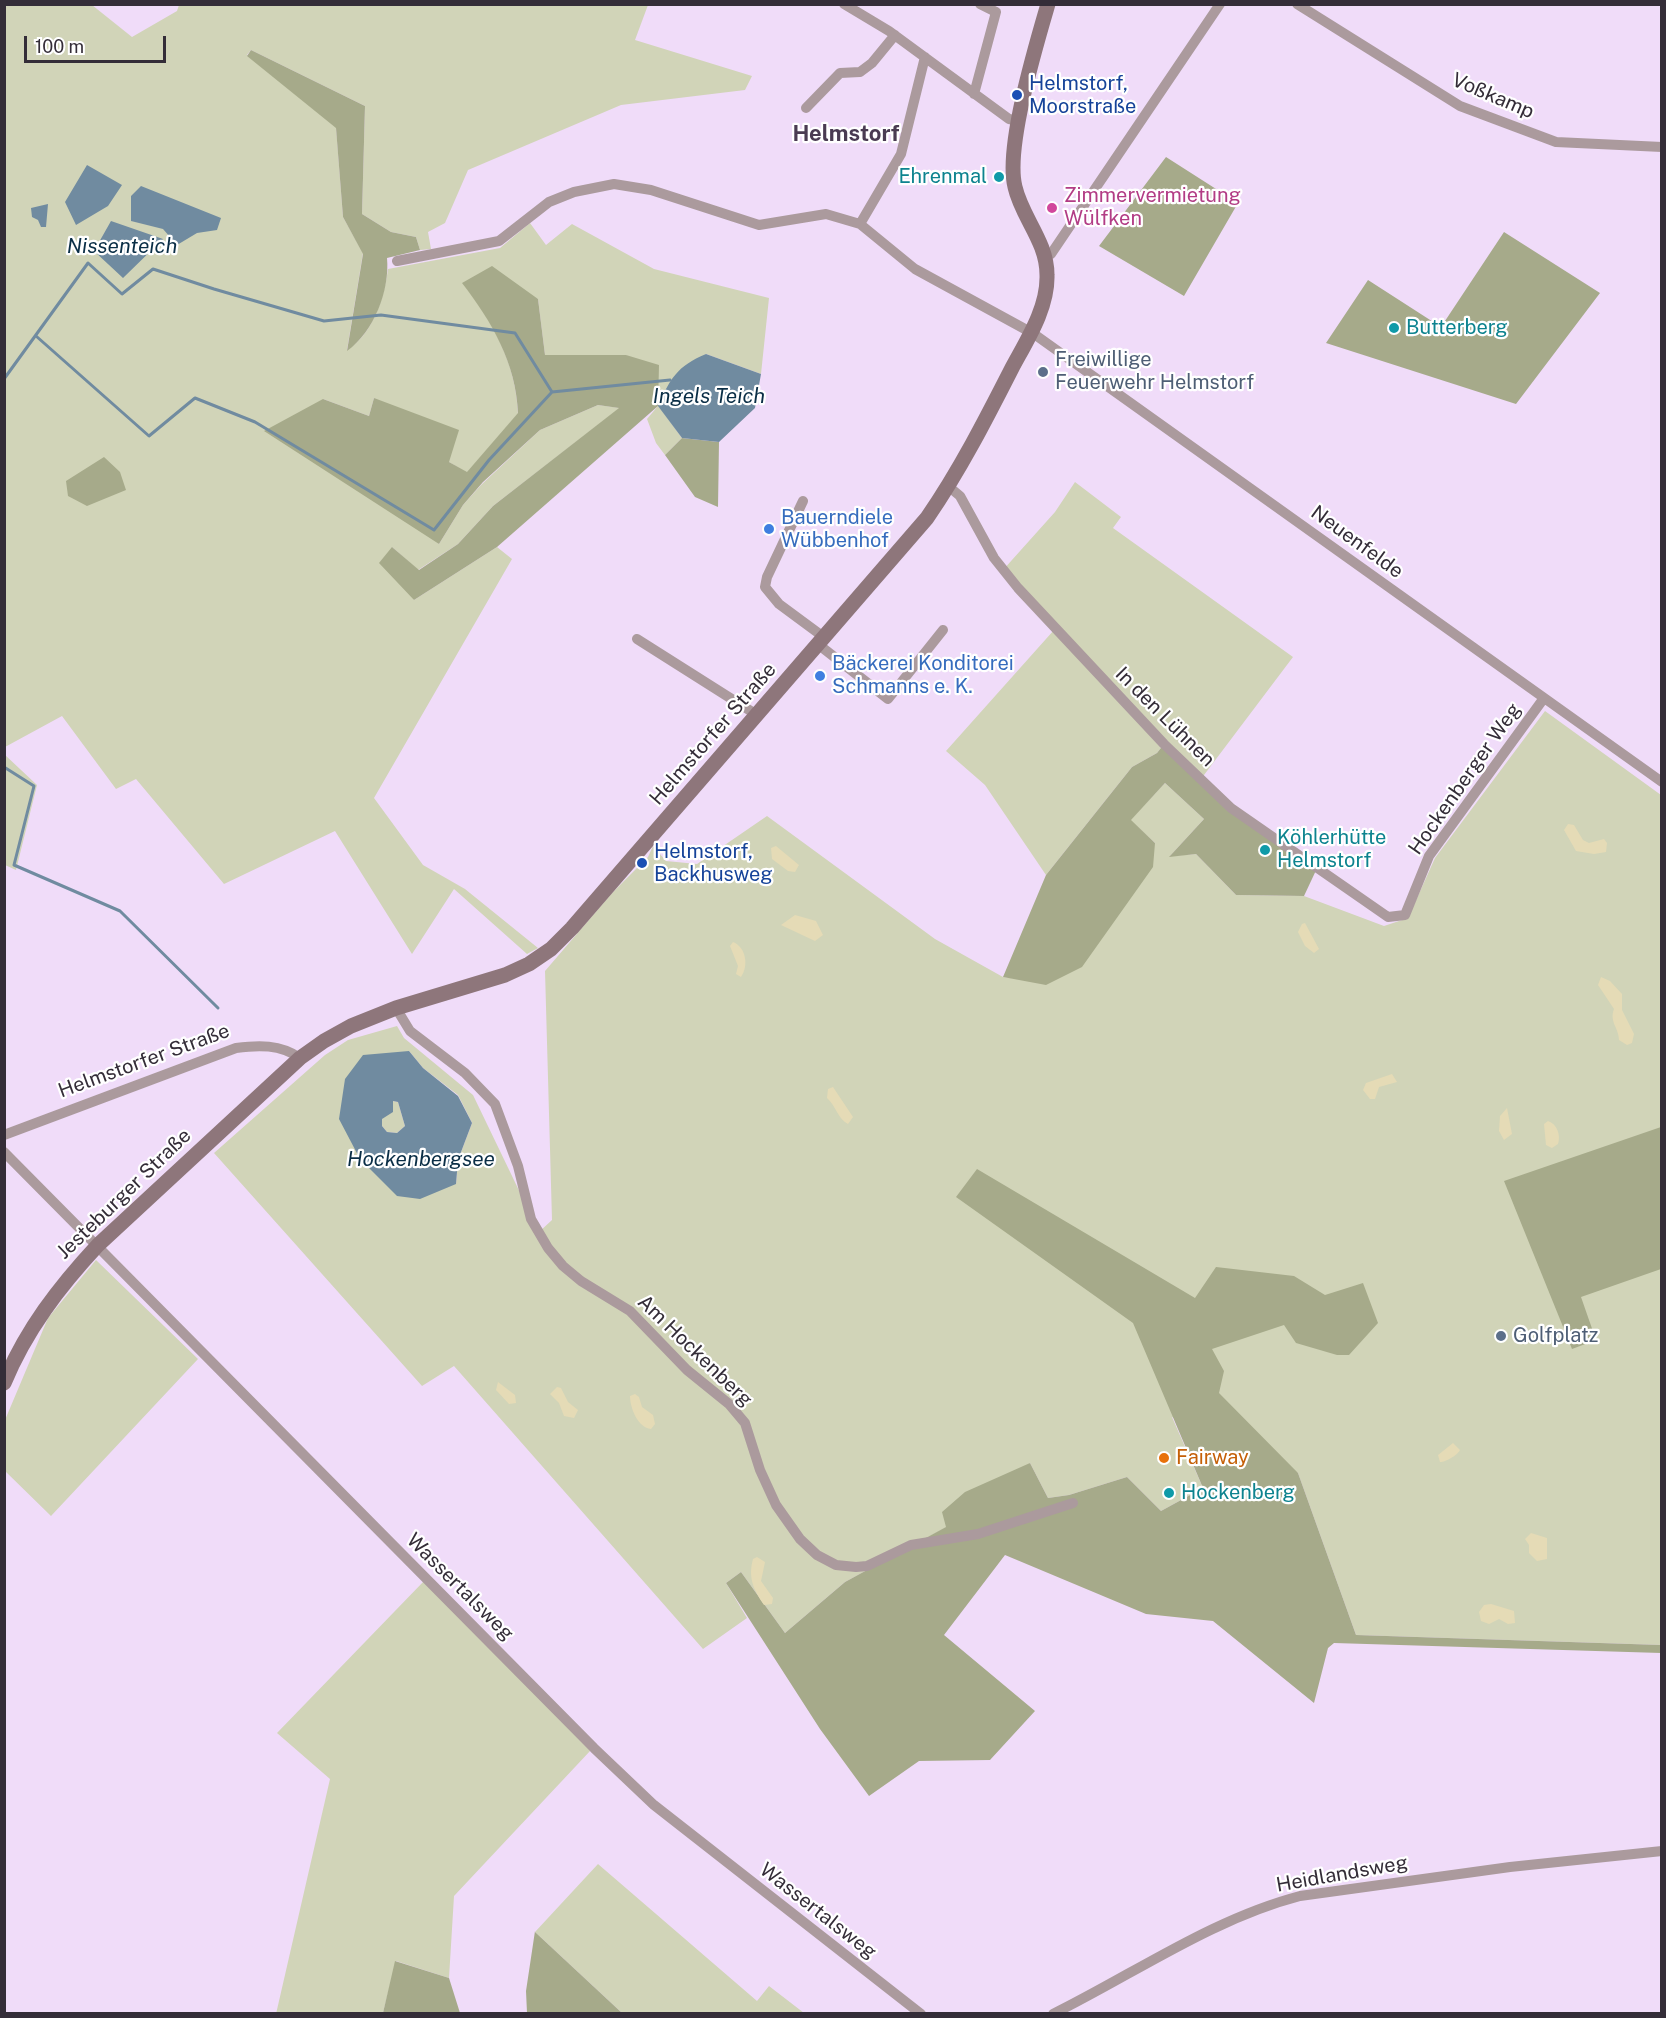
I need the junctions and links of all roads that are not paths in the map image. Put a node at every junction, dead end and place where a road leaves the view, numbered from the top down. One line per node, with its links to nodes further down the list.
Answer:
1 (844, 4): 6 (street)
2 (980, 4): 8 (street)
3 (1048, 4): 10 (main road, Helmstorfer Straße)
4 (1220, 4): 13 (street)
5 (1297, 4): 11 (street, Voßkamp)
6 (895, 35): 7 (street); 9 (street)
7 (925, 57): 8 (street); 12 (street)
8 (974, 94): 10 (street)
9 (806, 108)
10 (1019, 121): 13 (main road, Helmstorfer Straße)
11 (1662, 147)
12 (860, 224): 14 (street); 15 (street, Neuenfelde)
13 (1045, 255): 15 (main road, Helmstorfer Straße)
14 (397, 261)
15 (1031, 332): 16 (main road, Helmstorfer Straße); 21 (street, Neuenfelde)
16 (948, 486): 20 (main road, Helmstorfer Straße); 24 (street, In den Lühnen)
17 (803, 501): 20 (street)
18 (943, 630): 20 (street)
19 (637, 639): 22 (street)
20 (822, 641): 22 (main road, Helmstorfer Straße)
21 (1544, 698): 23 (street, Neuenfelde); 24 (street, Hockenberger Weg)
22 (757, 715): 25 (main road, Helmstorfer Straße)
23 (1662, 782)
24 (1405, 915)
25 (396, 1008): 26 (main road, Helmstorfer Straße); 31 (street, Am Hockenberg)
26 (300, 1058): 27 (street, Helmstorfer Straße); 29 (main road, Jesteburger Straße)
27 (4, 1135)
28 (4, 1152): 29 (street, Wassertalsweg)
29 (98, 1245): 30 (main road, Jesteburger Straße); 33 (street, Wassertalsweg)
30 (4, 1383)
31 (1073, 1503)
32 (1662, 1851): 34 (street, Heidlandsweg)
33 (921, 2013)
34 (1053, 2013)

